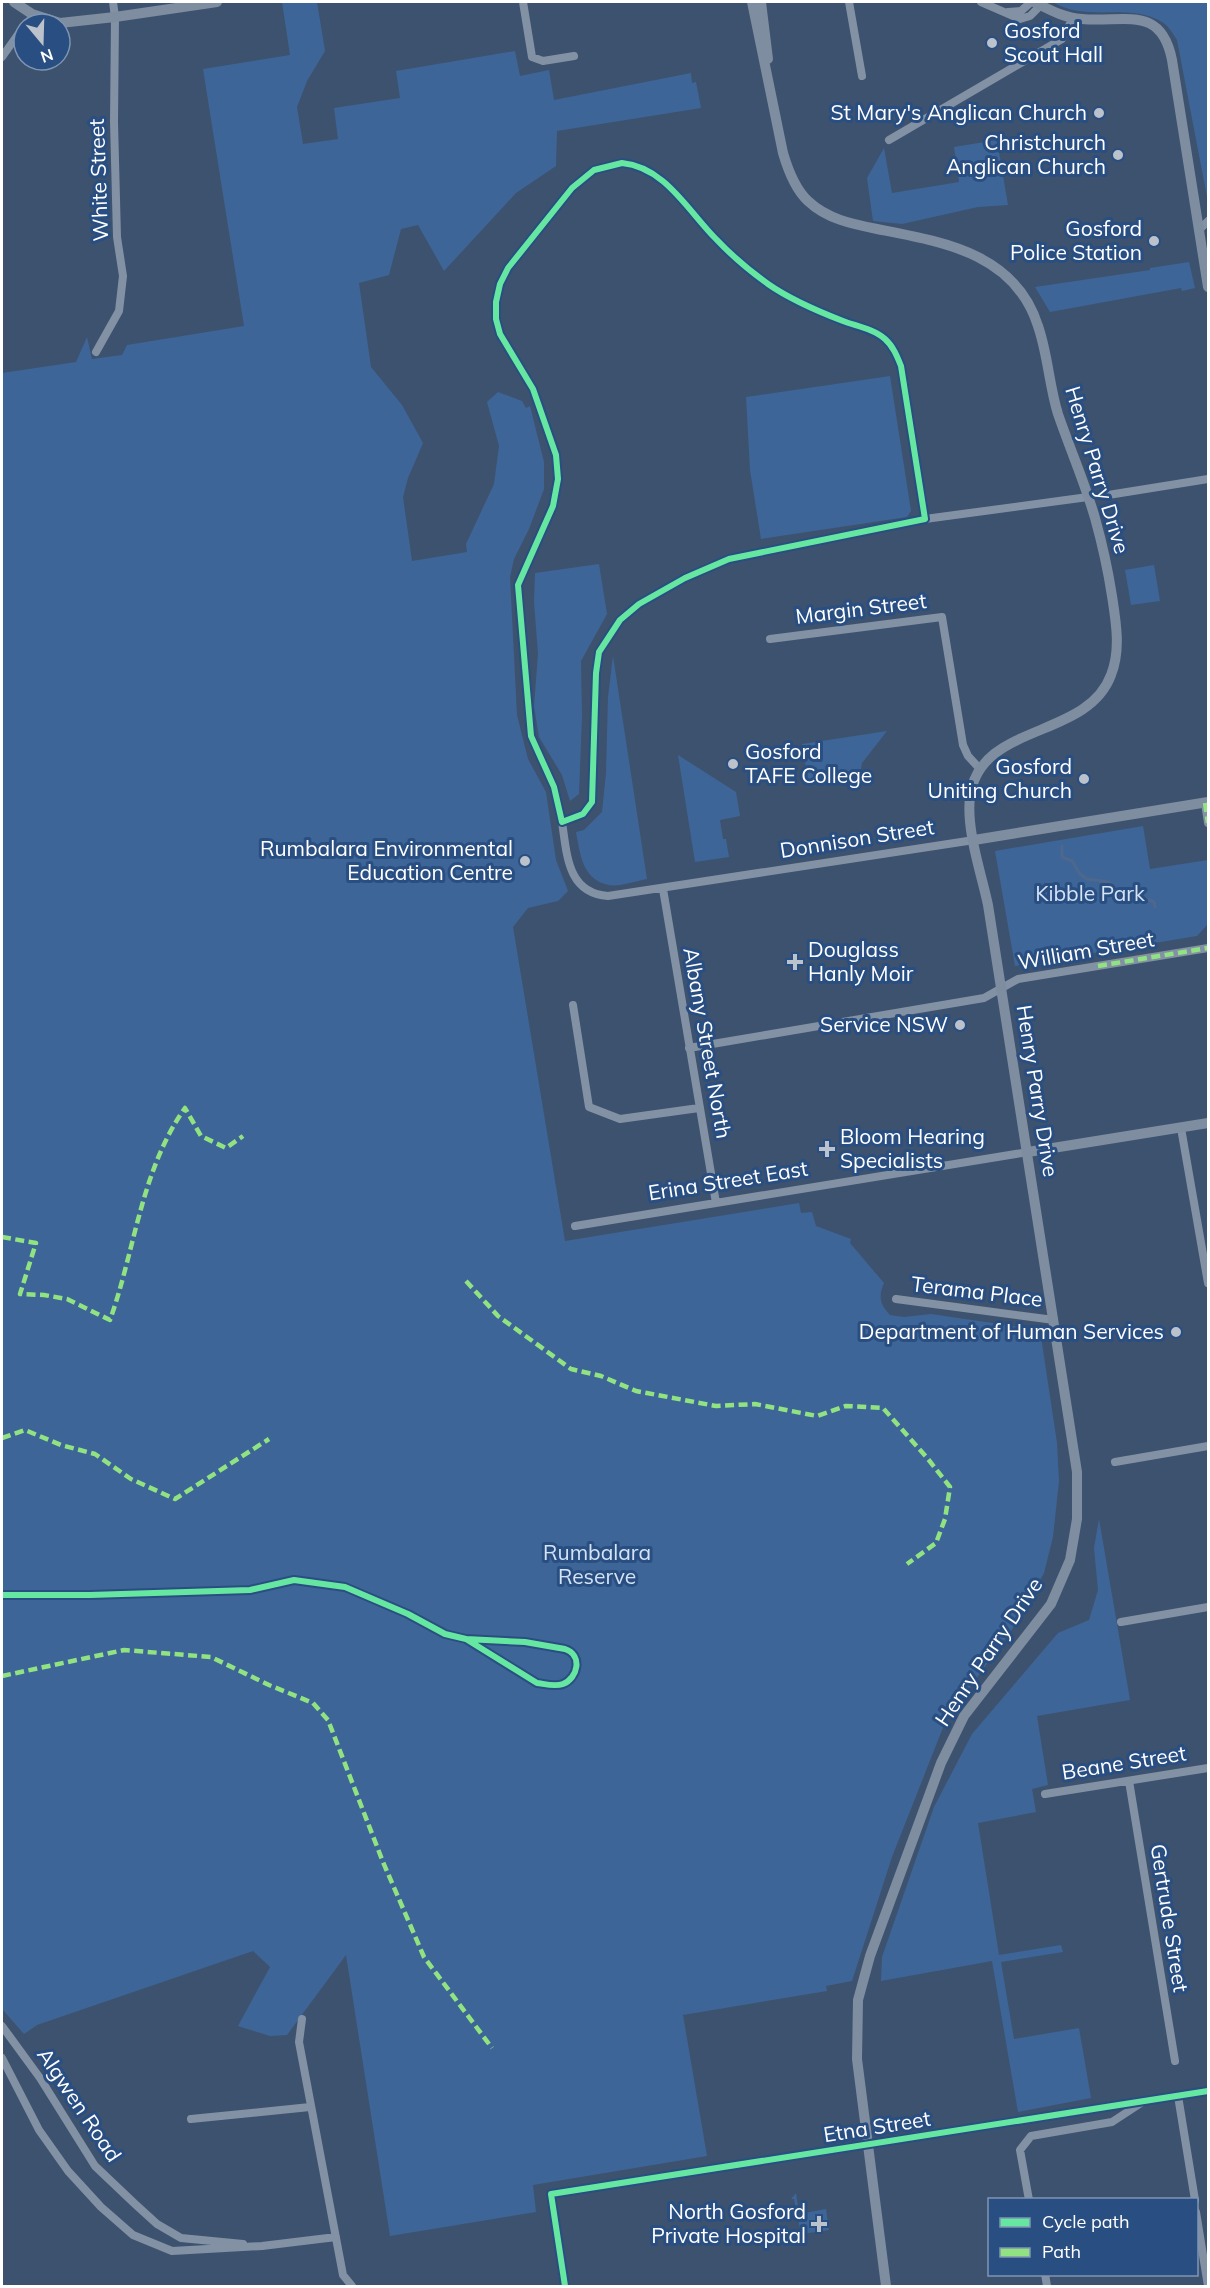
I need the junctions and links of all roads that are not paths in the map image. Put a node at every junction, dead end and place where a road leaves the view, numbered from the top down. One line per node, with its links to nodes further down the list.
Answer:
1 (14, 2): 10 (main road)
2 (113, 2): 11 (street, White Street)
3 (217, 2): 11 (main road)
4 (523, 2): 15 (street)
5 (752, 2): 18 (main road, Henry Parry Drive)
6 (761, 2): 18 (main road, Henry Parry Drive)
7 (849, 2): 17 (street)
8 (981, 2): 9 (street)
9 (1036, 2): 12 (main road)
10 (29, 12)
11 (115, 17): 13 (main road); 23 (street, White Street)
12 (1073, 18): 19 (street); 21 (main road)
13 (72, 22)
14 (12, 43): 16 (street)
15 (574, 56)
16 (2, 57)
17 (862, 76)
18 (770, 89): 26 (main road, Henry Parry Drive)
19 (889, 140)
20 (1209, 221): 21 (street)
21 (1199, 230): 22 (main road)
22 (1209, 287)
23 (96, 352)
24 (1209, 479): 25 (street)
25 (1102, 496)
26 (1088, 497): 27 (street); 29 (main road, Henry Parry Drive)
27 (925, 519): 31 (street); 31 (street, Donnison Street)
28 (770, 639): 29 (street, Margin Street)
29 (980, 769): 33 (main road, Henry Parry Drive)
30 (1207, 802): 32 (street); 33 (main road, Donnison Street)
31 (562, 822): 34 (street, Donnison Street)
32 (1209, 823)
33 (974, 840): 34 (street, Donnison Street); 36 (main road, Henry Parry Drive)
34 (663, 889): 38 (street, Albany Street North)
35 (1208, 947): 36 (street, William Street)
36 (1001, 988): 38 (street, William Street); 42 (main road, Henry Parry Drive)
37 (573, 1005): 39 (street)
38 (689, 1048): 39 (street, Albany Street North)
39 (699, 1108): 43 (street, Albany Street North)
40 (1209, 1123): 41 (main road, Erina Street East)
41 (1181, 1128): 42 (main road, Erina Street East); 45 (street)
42 (1028, 1152): 43 (street, Erina Street East); 47 (main road, Henry Parry Drive)
43 (717, 1203): 44 (street, Erina Street East)
44 (575, 1226)
45 (1209, 1283)
46 (896, 1299): 47 (street, Terama Place)
47 (1053, 1320): 66 (main road, Henry Parry Drive)
48 (1209, 1446): 49 (street)
49 (1115, 1462)
50 (2, 1595): 53 (street)
51 (1209, 1607): 52 (street)
52 (1121, 1622)
53 (466, 1639): 53 (street)
54 (1209, 1768): 55 (street, Beane Street)
55 (1129, 1781): 56 (street, Beane Street); 60 (street, Gertrude Street)
56 (1045, 1794)
57 (302, 2019): 64 (street)
58 (2, 2026): 71 (street, Algwen Road)
59 (2, 2058): 71 (street, Algwen Road)
60 (1175, 2061)
61 (1209, 2091): 62 (street, Etna Street)
62 (1178, 2096): 63 (street, Etna Street); 68 (street)
63 (1144, 2100): 66 (street, Etna Street); 67 (street)
64 (310, 2107): 65 (street); 70 (street)
65 (191, 2119)
66 (866, 2146): 73 (street, Etna Street); 74 (main road, Henry Parry Drive)
67 (1029, 2198)
68 (1195, 2198)
69 (1198, 2219): 75 (street)
70 (336, 2237): 71 (street, Algwen Road); 72 (street)
71 (262, 2246)
72 (351, 2286)
73 (565, 2286)
74 (886, 2286)
75 (1208, 2286)

